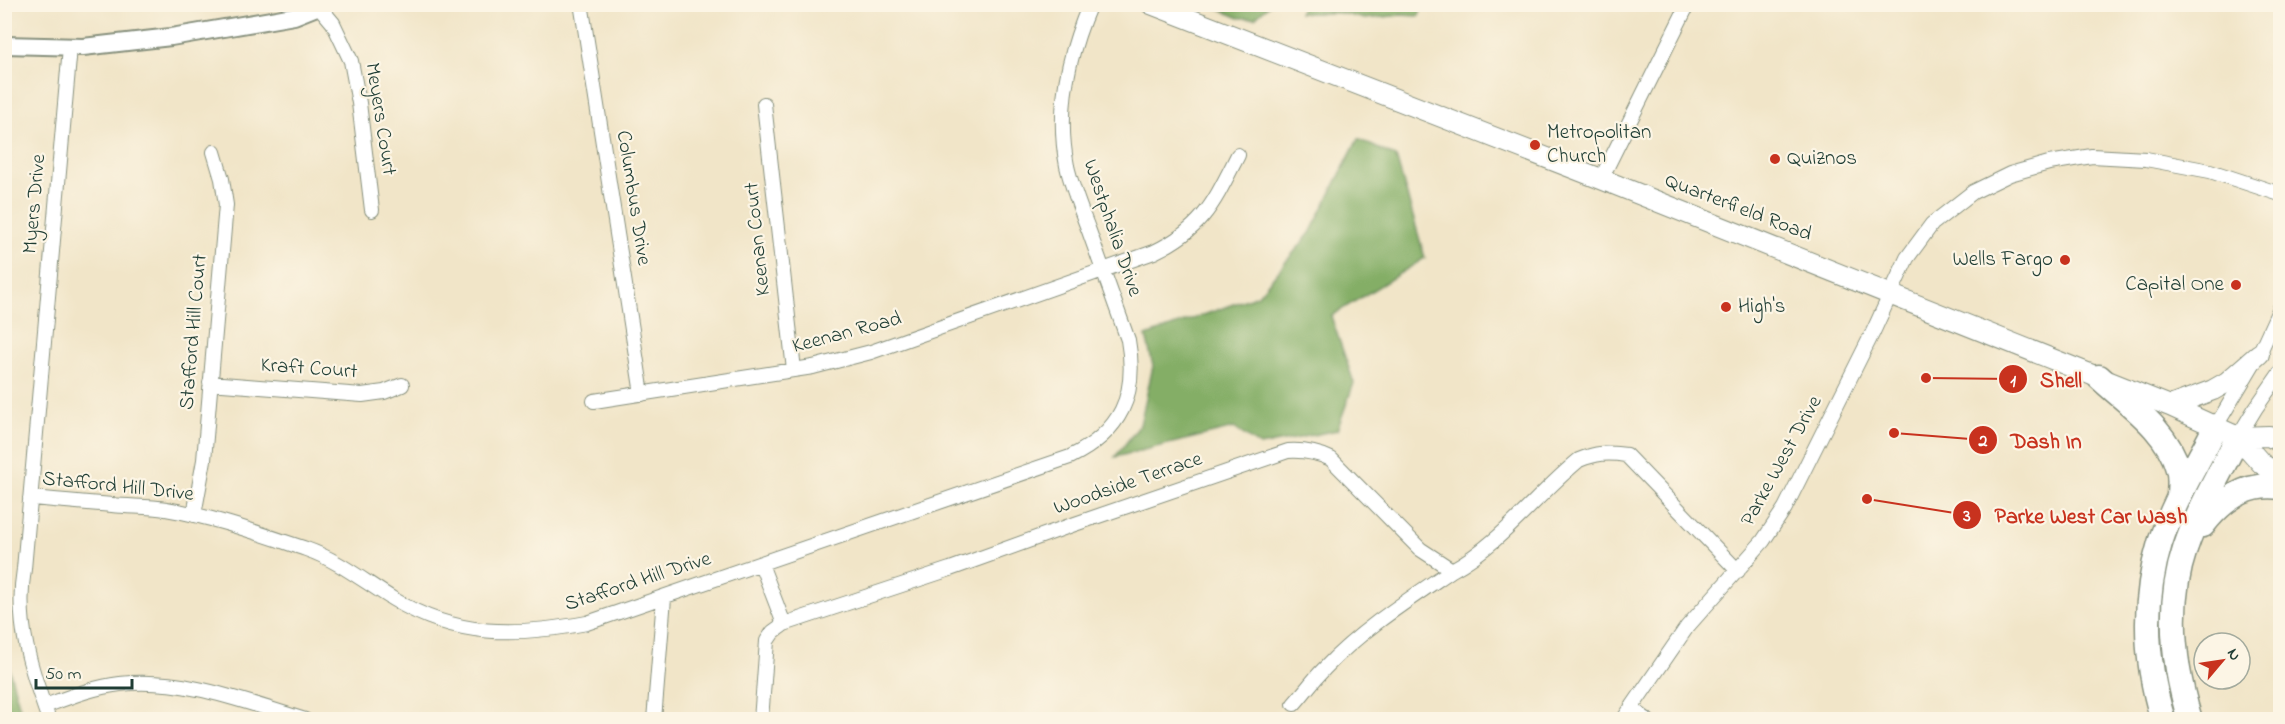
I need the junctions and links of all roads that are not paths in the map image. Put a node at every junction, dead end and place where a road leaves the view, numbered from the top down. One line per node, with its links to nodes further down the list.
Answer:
1 (1090, 4): 15 (street, Westphalia Drive)
2 (1150, 4): 6 (main road, Quarterfield Road)
3 (1688, 4): 12 (street)
4 (320, 6): 8 (street); 14 (street, Meyers Court)
5 (582, 9): 24 (street, Columbus Drive)
6 (1185, 12): 12 (main road, Quarterfield Road)
7 (4, 45): 8 (street)
8 (70, 48): 33 (street, Myers Drive)
9 (764, 104): 19 (street, Keenan Court)
10 (214, 152): 22 (street, Stafford Hill Court)
11 (1238, 155): 15 (street, Keenan Road)
12 (1601, 179): 16 (main road, Quarterfield Road)
13 (2280, 194): 16 (street, Parke West Drive)
14 (372, 210)
15 (1103, 271): 19 (street, Keenan Road); 25 (street, Westphalia Drive)
16 (1891, 294): 21 (main road, Quarterfield Road); 39 (street, Parke West Drive)
17 (2280, 308): 18 (street)
18 (2259, 354): 27 (main road); 28 (street)
19 (794, 370): 24 (street, Keenan Road)
20 (2280, 373): 29 (street)
21 (2099, 377): 27 (main road, Quarterfield Road); 34 (highway)
22 (210, 383): 23 (street, Kraft Court); 35 (street, Stafford Hill Court)
23 (402, 385)
24 (642, 394): 26 (street, Keenan Road)
25 (1128, 396): 37 (street, Stafford Hill Drive)
26 (594, 401)
27 (2170, 406): 28 (main road, Quarterfield Road)
28 (2216, 426): 29 (main road, Quarterfield Road); 34 (highway)
29 (2238, 437): 30 (main road, Quarterfield Road); 31 (main road, Quarterfield Road); 36 (highway)
30 (2280, 442)
31 (2280, 475)
32 (2280, 488): 36 (highway)
33 (30, 498): 35 (street, Stafford Hill Drive); 43 (street, Myers Drive)
34 (2179, 500): 49 (highway)
35 (194, 515): 40 (street, Stafford Hill Drive)
36 (2185, 549): 50 (highway)
37 (761, 564): 40 (street, Stafford Hill Drive); 41 (street)
38 (1452, 570): 39 (street); 41 (street, Woodside Terrace); 42 (street)
39 (1738, 571): 44 (street, Parke West Drive)
40 (663, 597): 46 (street)
41 (784, 624): 47 (street)
42 (1294, 704)
43 (47, 713): 45 (street)
44 (1627, 714): 48 (street)
45 (305, 720)
46 (654, 720)
47 (761, 720)
48 (1647, 720)
49 (2163, 720)
50 (2190, 720)

